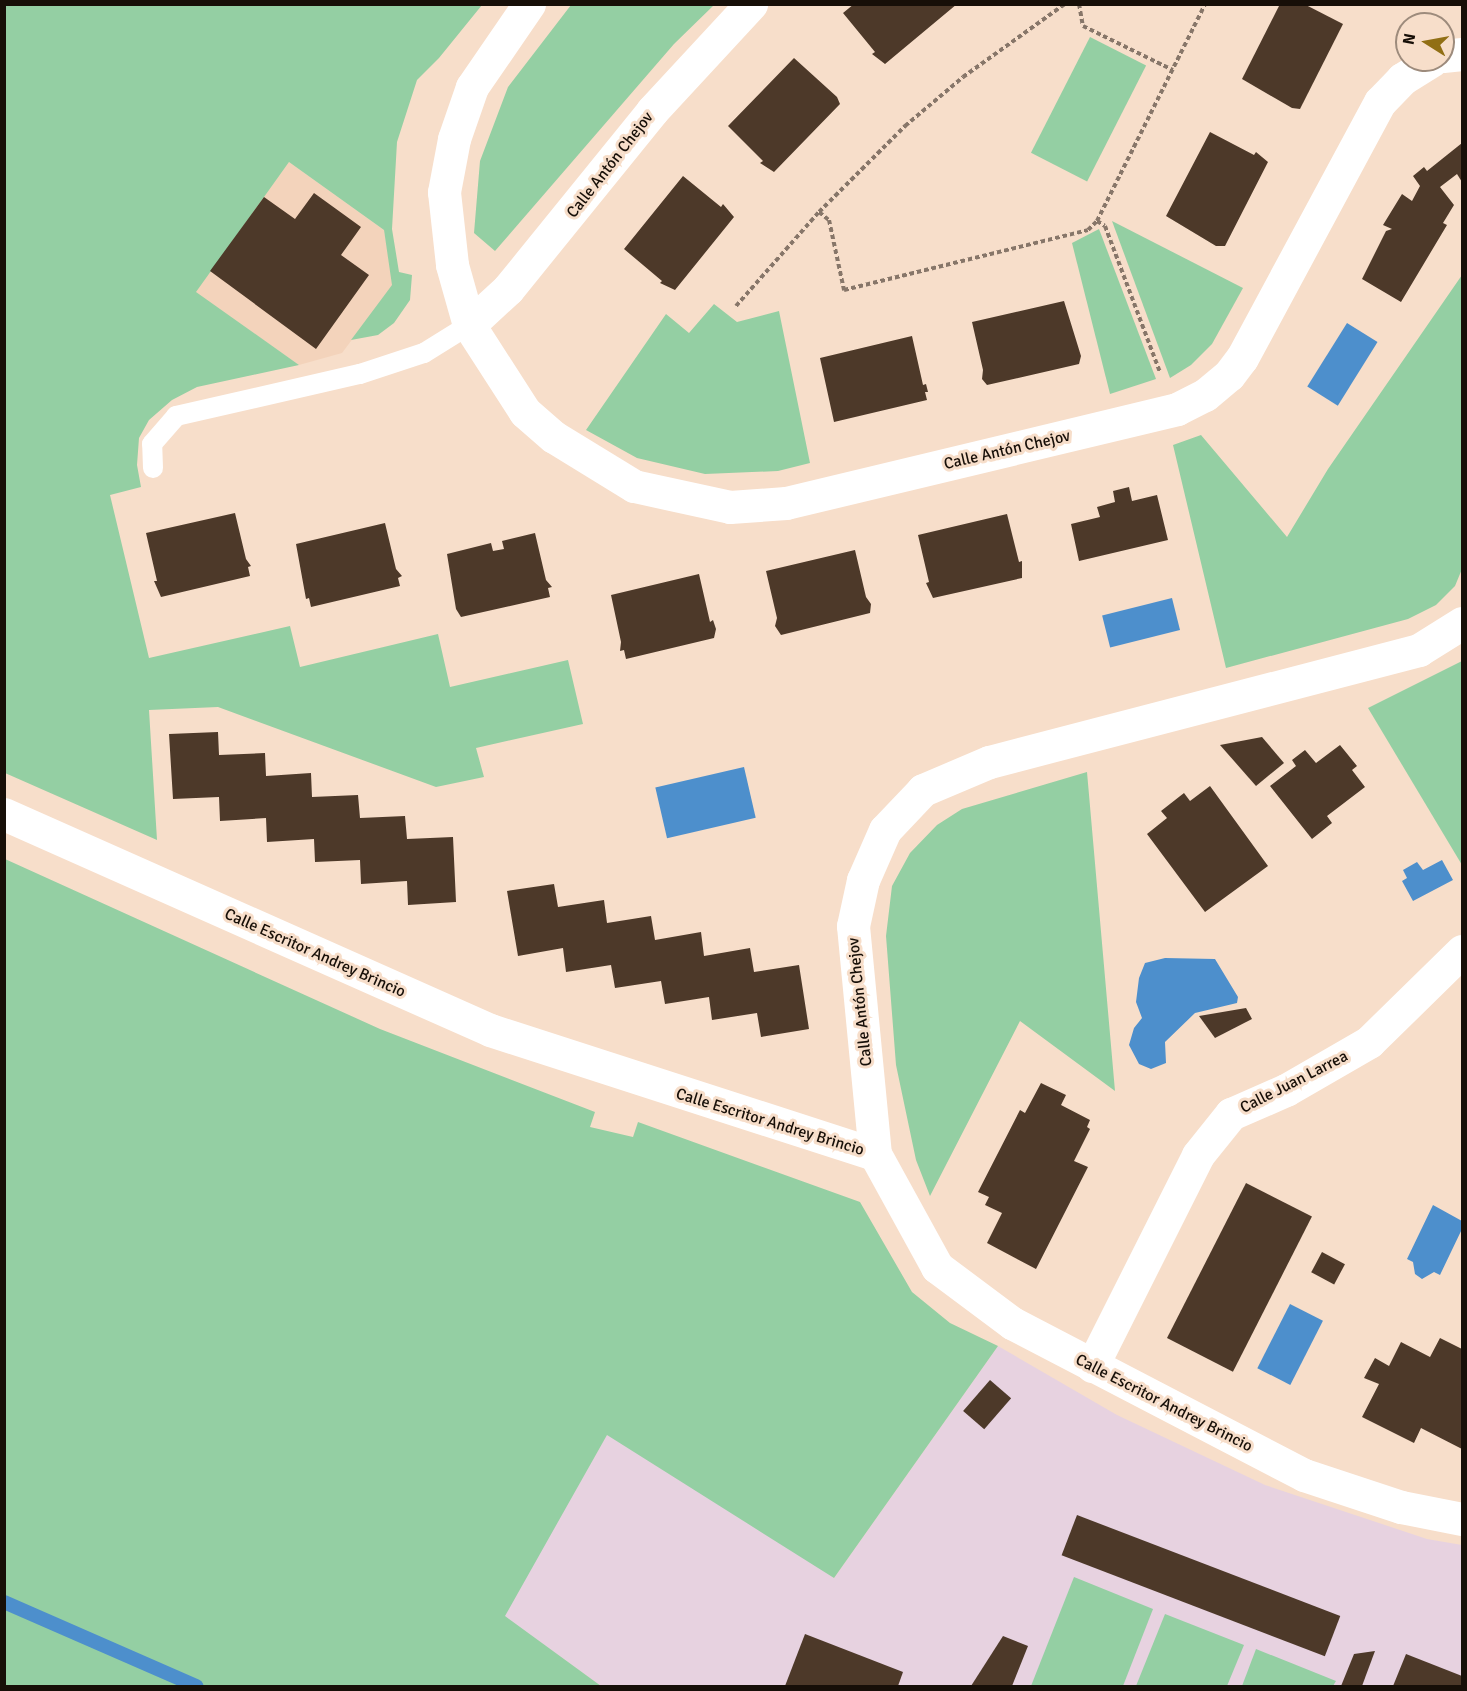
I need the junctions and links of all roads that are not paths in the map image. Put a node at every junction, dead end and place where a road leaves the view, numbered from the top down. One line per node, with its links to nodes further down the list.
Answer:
1 (529, 4): 4 (street, Calle Antón Chejov)
2 (751, 4): 4 (street, Calle Antón Chejov)
3 (1413, 72): 4 (street, Calle Antón Chejov)
4 (469, 324): 5 (lane)
5 (153, 468)
6 (1462, 623): 9 (street, Calle Antón Chejov)
7 (4, 814): 9 (street, Calle Escritor Andrey Brincio)
8 (1462, 951): 10 (street, Calle Juan Larrea)
9 (875, 1154): 10 (street, Calle Escritor Andrey Brincio)
10 (1092, 1366): 11 (street, Calle Escritor Andrey Brincio)
11 (1462, 1519)

